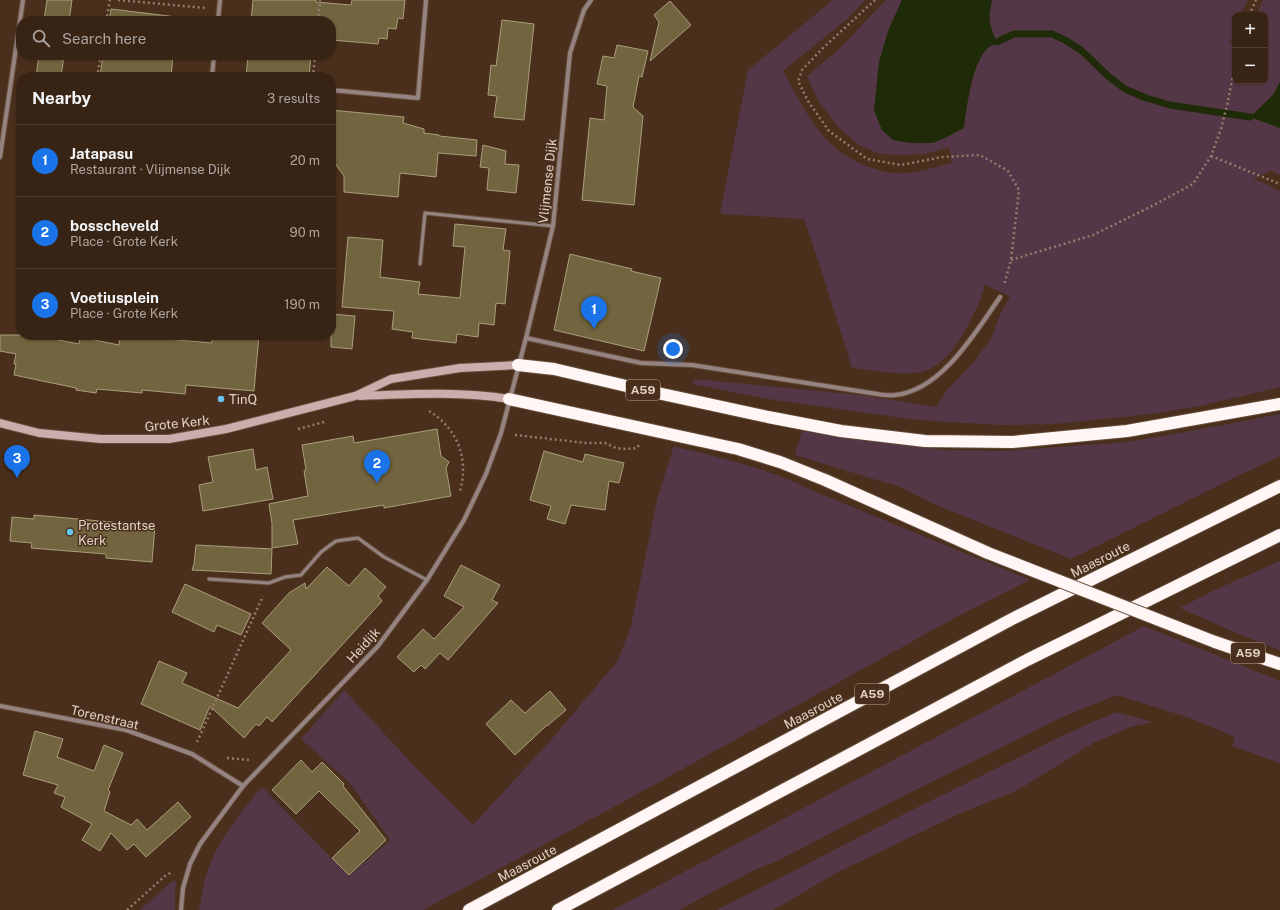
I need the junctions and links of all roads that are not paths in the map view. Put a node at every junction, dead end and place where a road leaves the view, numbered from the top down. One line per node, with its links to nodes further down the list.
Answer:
1 (23, 0): 5 (street)
2 (220, 0): 6 (street)
3 (426, 0): 10 (street)
4 (591, 0): 12 (street, Vlijmense Dijk)
5 (21, 16)
6 (218, 16)
7 (16, 48): 11 (street)
8 (214, 60): 9 (street)
9 (212, 72)
10 (336, 90)
11 (0, 157)
12 (553, 226): 13 (lane); 15 (street, Vlijmense Dijk)
13 (420, 264)
14 (1000, 297): 15 (street)
15 (526, 338): 16 (street, Vlijmense Dijk)
16 (518, 364): 17 (main road, Grote Kerk); 18 (street, Heidijk); 19 (highway, A59)
17 (355, 396): 18 (main road, Grote Kerk); 20 (main road, Grote Kerk)
18 (509, 399): 24 (street, Heidijk); 25 (highway, A59, bridge)
19 (1280, 404)
20 (0, 422)
21 (1280, 486): 29 (highway, Maasroute / A59)
22 (1280, 534): 30 (highway)
23 (209, 580): 24 (lane)
24 (426, 580): 27 (street, Heidijk)
25 (1280, 664)
26 (0, 706): 27 (street, Torenstraat)
27 (243, 786): 28 (street, Heidijk)
28 (181, 910)
29 (469, 910)
30 (558, 910)

